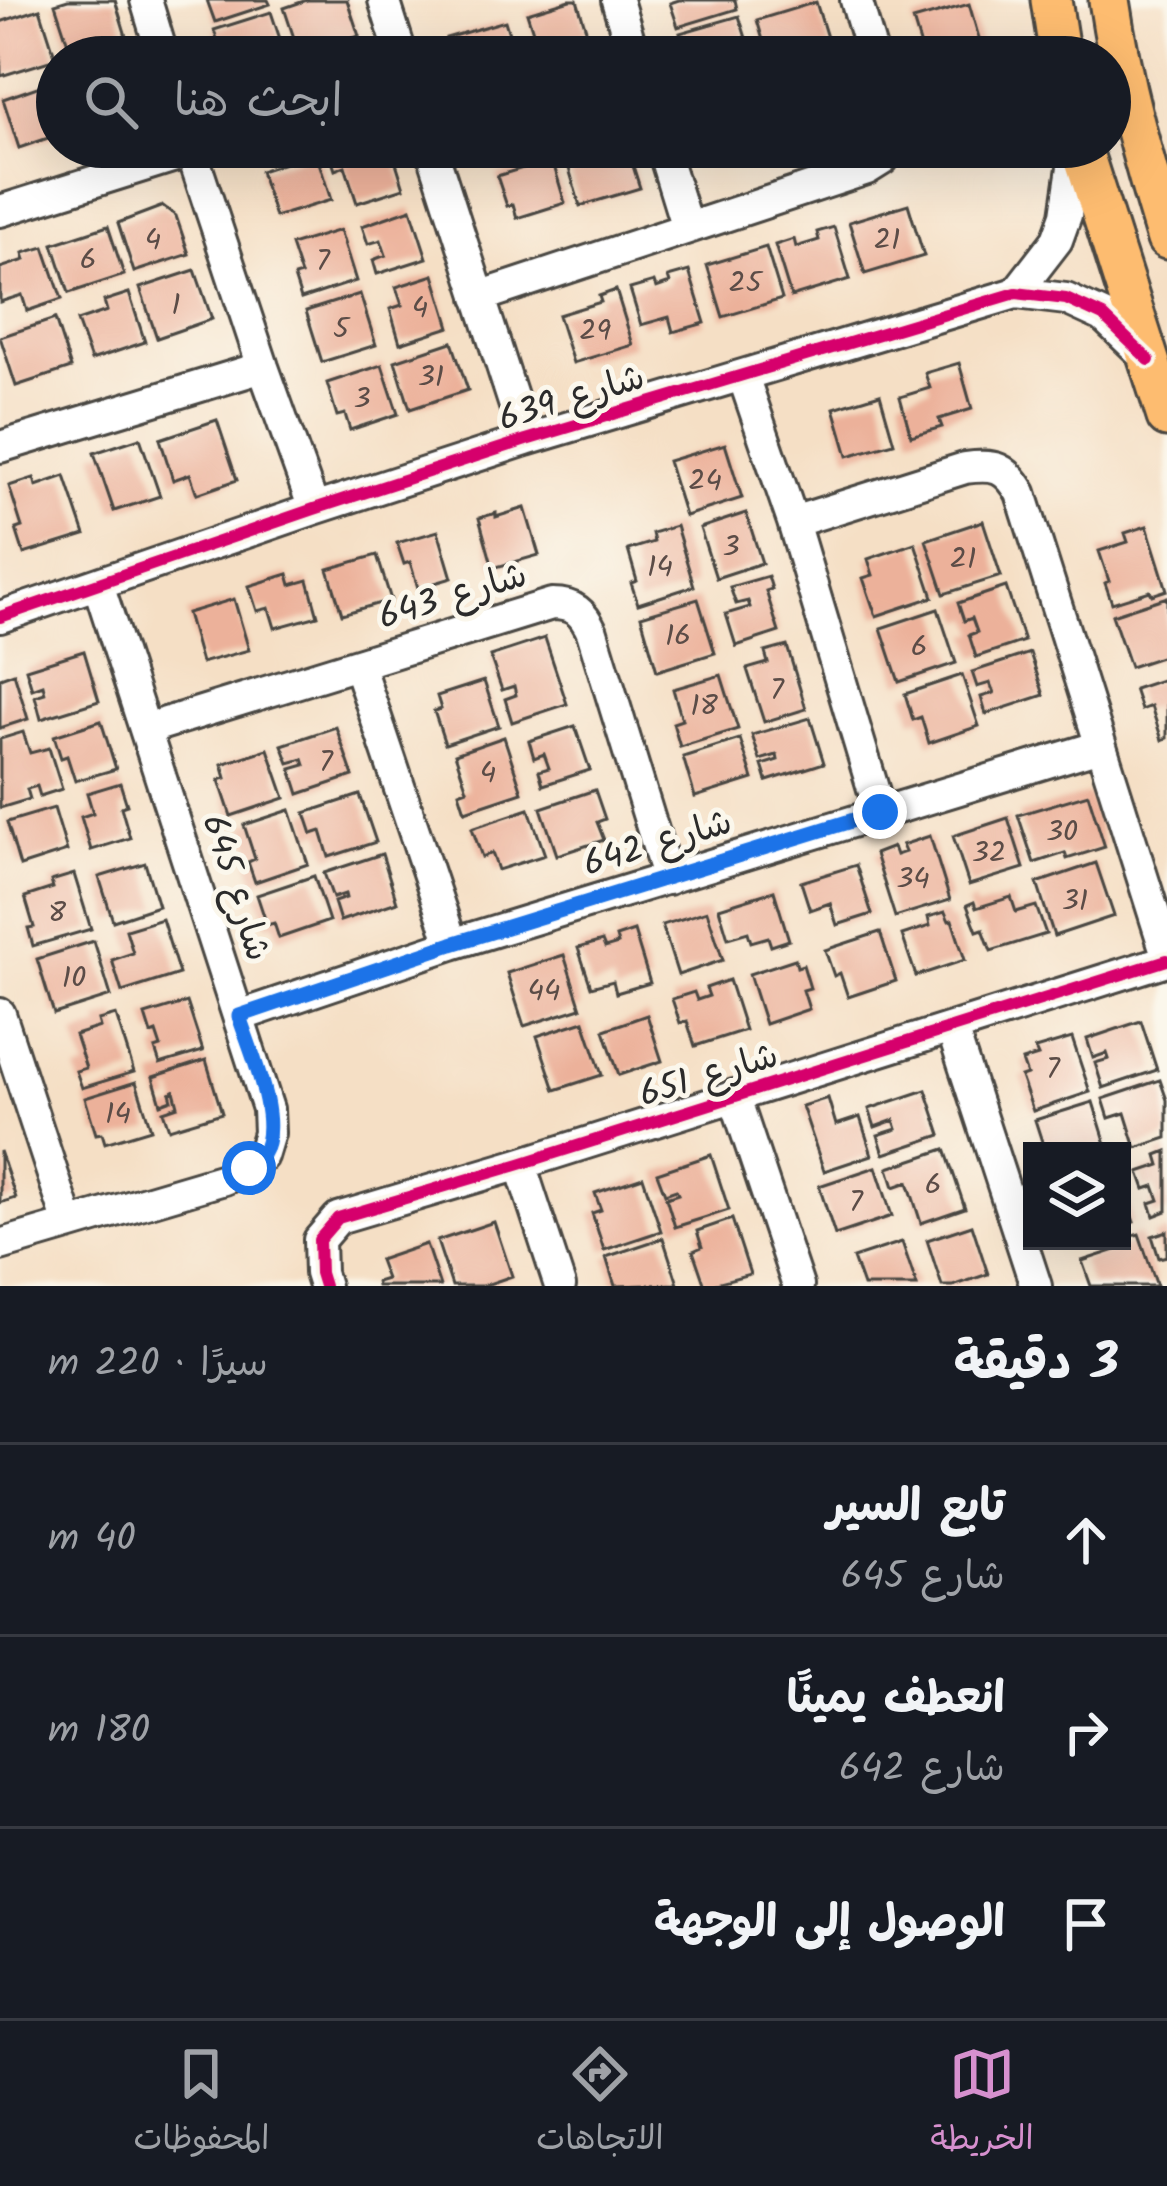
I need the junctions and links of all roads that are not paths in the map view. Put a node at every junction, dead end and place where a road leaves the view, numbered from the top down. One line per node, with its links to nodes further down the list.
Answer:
1 (146, 0): 7 (street)
2 (384, 0): 8 (street)
3 (617, 0): 9 (street)
4 (856, 0): 10 (street)
5 (1051, 0): 11 (main road)
6 (1109, 0): 12 (main road)
7 (157, 36)
8 (395, 36)
9 (628, 36)
10 (866, 36)
11 (1057, 36)
12 (1114, 36)
13 (1131, 93): 14 (main road)
14 (1153, 162): 24 (main road)
15 (133, 168): 22 (street)
16 (197, 168): 28 (street)
17 (438, 168): 26 (street)
18 (668, 168): 23 (street)
19 (869, 168): 23 (street)
20 (1074, 168): 25 (street)
21 (1085, 168): 27 (main road)
22 (0, 212)
23 (687, 228): 26 (street)
24 (1167, 239)
25 (1016, 293): 27 (street, شارع 639); 29 (street, شارع 639)
26 (479, 297): 31 (street)
27 (1149, 360): 30 (main road)
28 (262, 367): 32 (street); 33 (street)
29 (743, 376): 31 (street, شارع 639); 34 (street)
30 (1167, 417)
31 (526, 440): 33 (street, شارع 639)
32 (0, 447)
33 (314, 509): 35 (street, شارع 639)
34 (794, 522): 39 (street); 40 (street)
35 (98, 584): 36 (street, شارع 639); 38 (street, شارع 645)
36 (0, 617)
37 (358, 664): 38 (street, شارع 643); 41 (street, شارع 643); 42 (street)
38 (146, 729): 45 (street, شارع 645)
39 (1100, 746): 40 (street, شارع 642); 43 (street)
40 (880, 812): 41 (street, شارع 642)
41 (668, 879): 42 (street, شارع 642)
42 (452, 944): 45 (street, شارع 642)
43 (1167, 958): 46 (street, شارع 651)
44 (0, 1014): 49 (street)
45 (239, 1016): 49 (street, شارع 645)
46 (952, 1029): 47 (street, شارع 651); 54 (street)
47 (734, 1095): 48 (street, شارع 651); 53 (street)
48 (520, 1163): 51 (street, شارع 651); 52 (street)
49 (69, 1224): 50 (street, شارع 645)
50 (0, 1246)
51 (324, 1286)
52 (560, 1286)
53 (798, 1286)
54 (1036, 1286)

